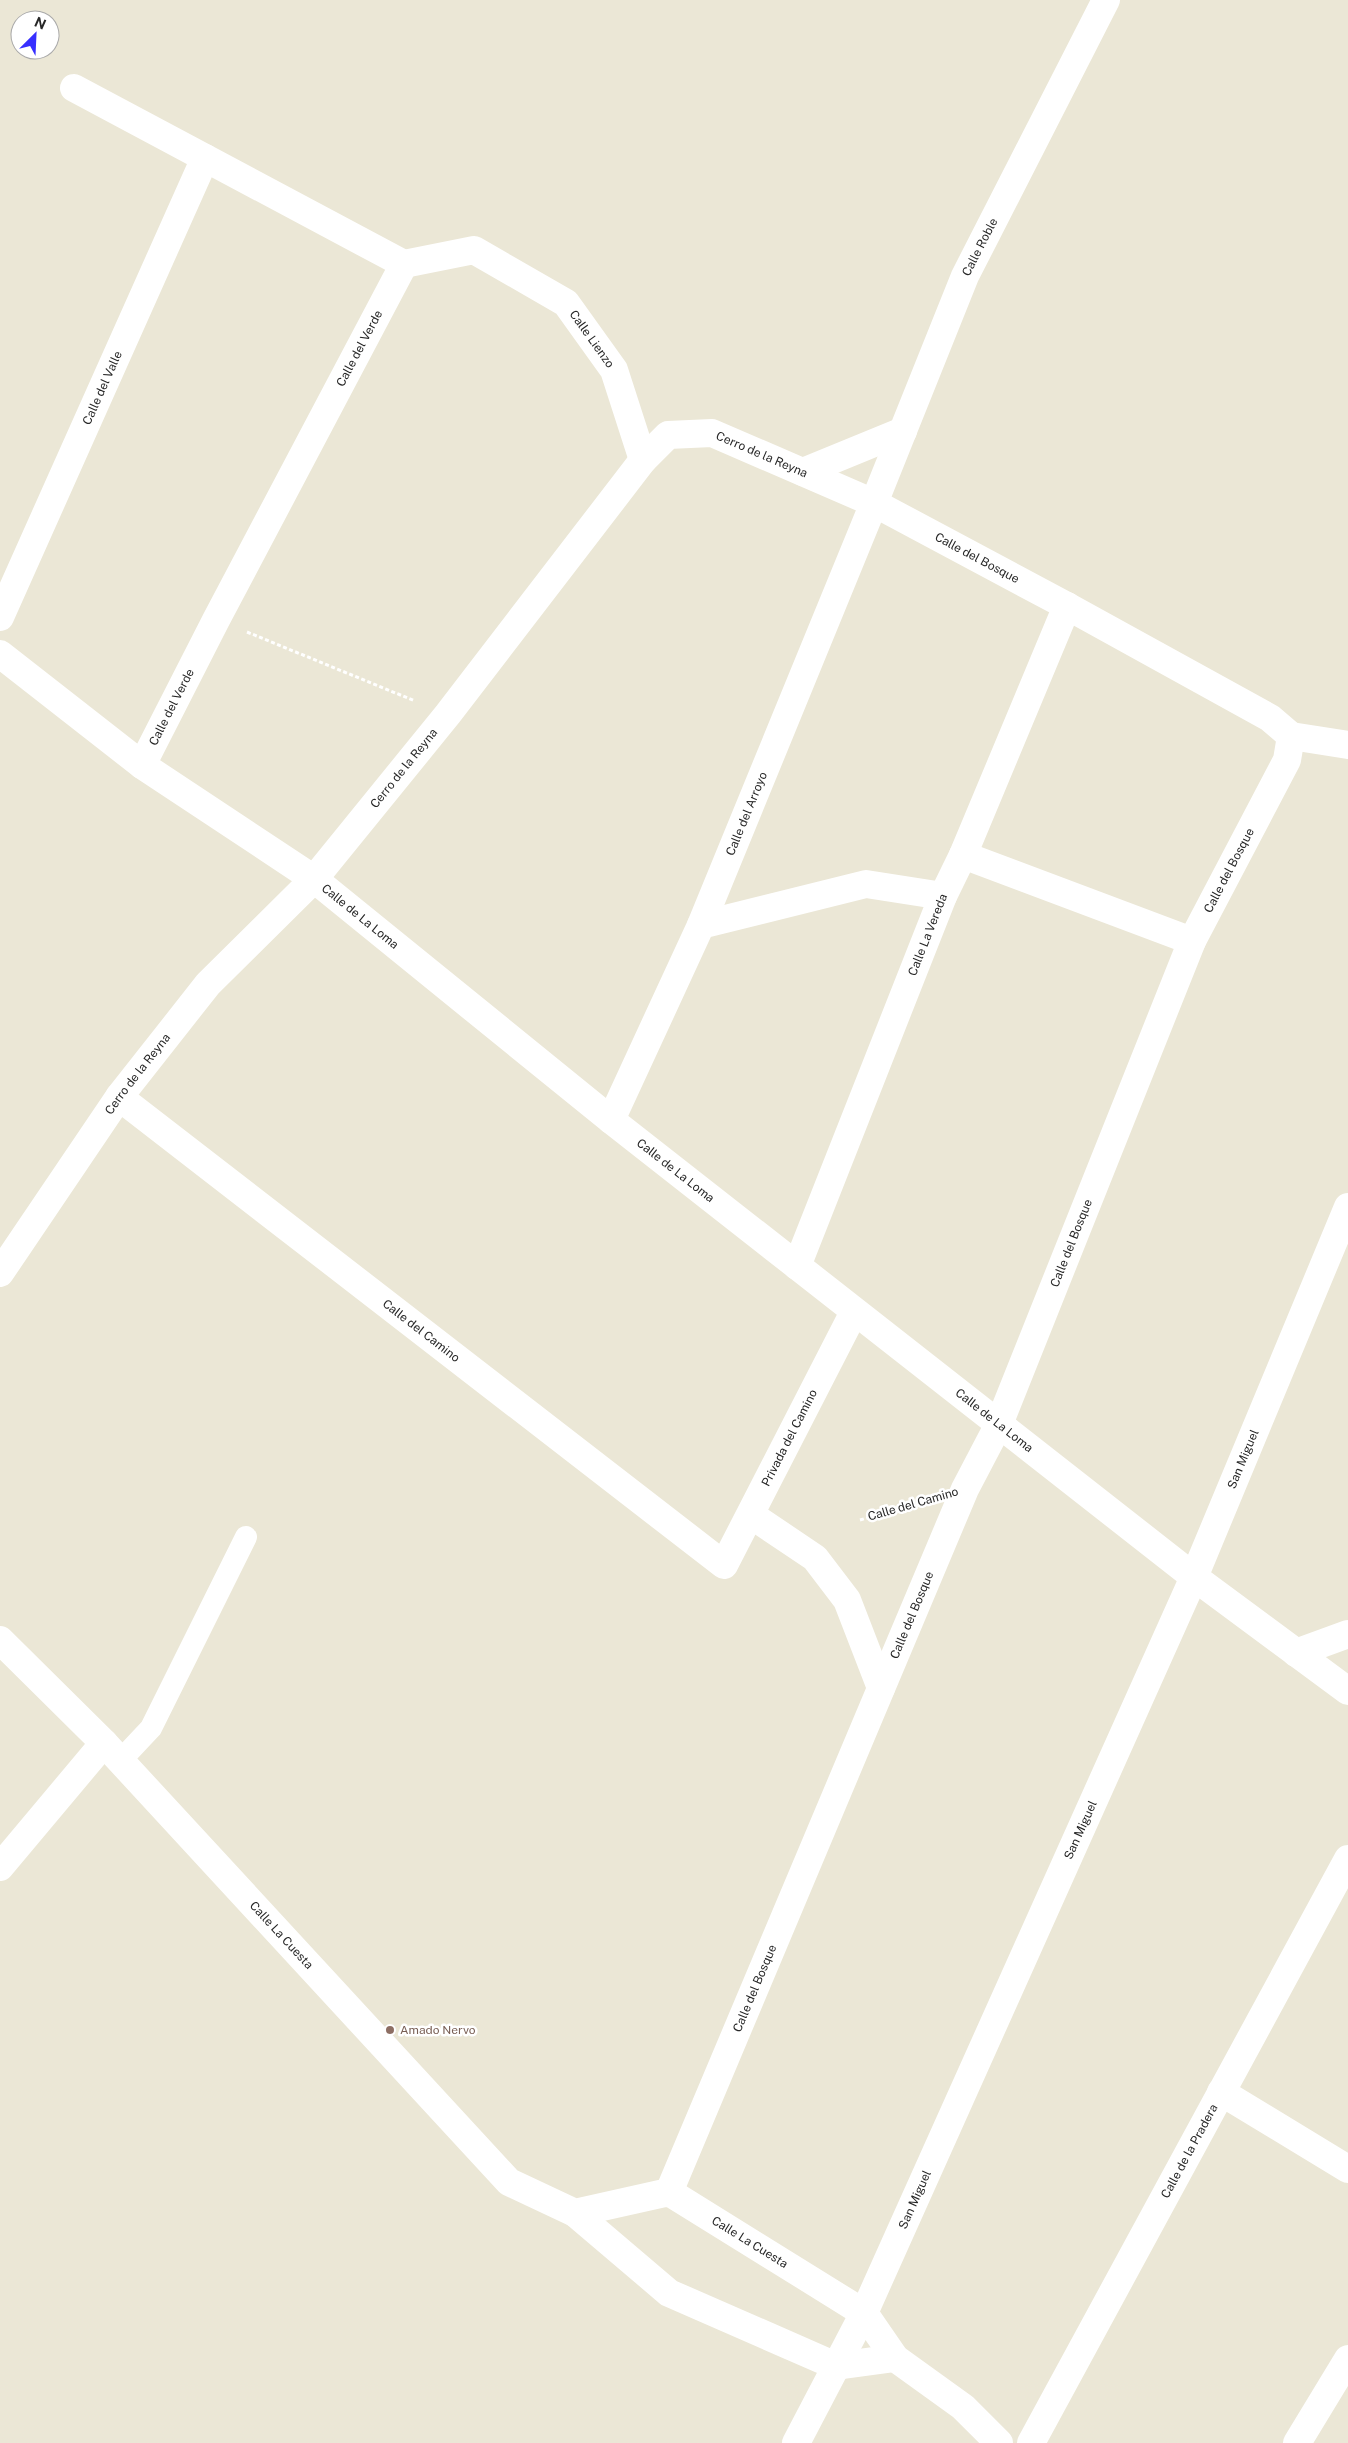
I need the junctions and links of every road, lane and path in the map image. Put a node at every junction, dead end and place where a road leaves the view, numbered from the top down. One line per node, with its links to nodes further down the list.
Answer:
1 (1106, 0): 5 (street, Calle Roble)
2 (74, 88): 3 (street)
3 (206, 158): 4 (street); 10 (street, Calle del Valle)
4 (404, 264): 6 (street, Calle Lienzo); 11 (street, Calle del Verde)
5 (903, 430): 7 (street); 8 (street, Calle Roble)
6 (643, 460): 7 (street, Cerro de la Reyna); 13 (street, Cerro de la Reyna)
7 (803, 472): 8 (street, Cerro de la Reyna)
8 (874, 503): 9 (street, Calle del Bosque); 20 (street, Calle del Arroyo)
9 (1067, 606): 14 (street, Calle del Bosque); 17 (street, Calle La Vereda)
10 (0, 617)
11 (216, 620): 13 (path); 16 (street, Calle del Verde)
12 (0, 654): 16 (street, Calle de La Loma)
13 (448, 714): 18 (street, Cerro de la Reyna)
14 (1291, 736): 15 (street); 21 (street, Calle del Bosque)
15 (1348, 745)
16 (142, 765): 18 (street, Calle de La Loma)
17 (963, 855): 19 (street, Calle La Vereda); 21 (street)
18 (314, 879): 22 (street, Cerro de la Reyna); 23 (street, Calle de La Loma)
19 (943, 896): 20 (street); 25 (street, Calle La Vereda)
20 (701, 924): 23 (street, Calle del Arroyo)
21 (1192, 941): 28 (street, Calle del Bosque)
22 (119, 1097): 26 (street, Cerro de la Reyna); 33 (street, Calle del Camino)
23 (611, 1120): 25 (street, Calle de La Loma)
24 (1348, 1207): 34 (street, San Miguel)
25 (797, 1266): 27 (street, Calle de La Loma)
26 (0, 1272)
27 (854, 1312): 28 (street, Calle de La Loma); 30 (street, Privada del Camino)
28 (999, 1424): 29 (street, Calle del Bosque); 34 (street, Calle de La Loma)
29 (965, 1489): 31 (path, Calle del Camino); 38 (street, Calle del Bosque)
30 (751, 1515): 33 (street, Privada del Camino); 38 (street)
31 (860, 1520)
32 (246, 1537): 40 (lane)
33 (724, 1565)
34 (1194, 1577): 37 (street, Calle de La Loma); 47 (street, San Miguel)
35 (1348, 1634): 37 (street)
36 (0, 1640): 40 (street, Calle La Cuesta)
37 (1296, 1653): 39 (street, Calle de La Loma)
38 (881, 1688): 45 (street, Calle del Bosque)
39 (1348, 1691)
40 (112, 1752): 42 (street); 46 (street, Calle La Cuesta)
41 (1348, 1859): 43 (street, Calle de la Pradera)
42 (0, 1867)
43 (1221, 2092): 44 (street); 53 (street, Calle de la Pradera)
44 (1348, 2169)
45 (669, 2192): 46 (street); 47 (street, Calle La Cuesta)
46 (575, 2213): 50 (street, Calle La Cuesta)
47 (864, 2313): 48 (street, Calle La Cuesta); 50 (street, San Miguel)
48 (895, 2358): 50 (street); 52 (street, Calle La Cuesta)
49 (1348, 2359): 54 (street)
50 (836, 2366): 51 (street, San Miguel)
51 (796, 2443)
52 (1000, 2443)
53 (1031, 2443)
54 (1297, 2443)

